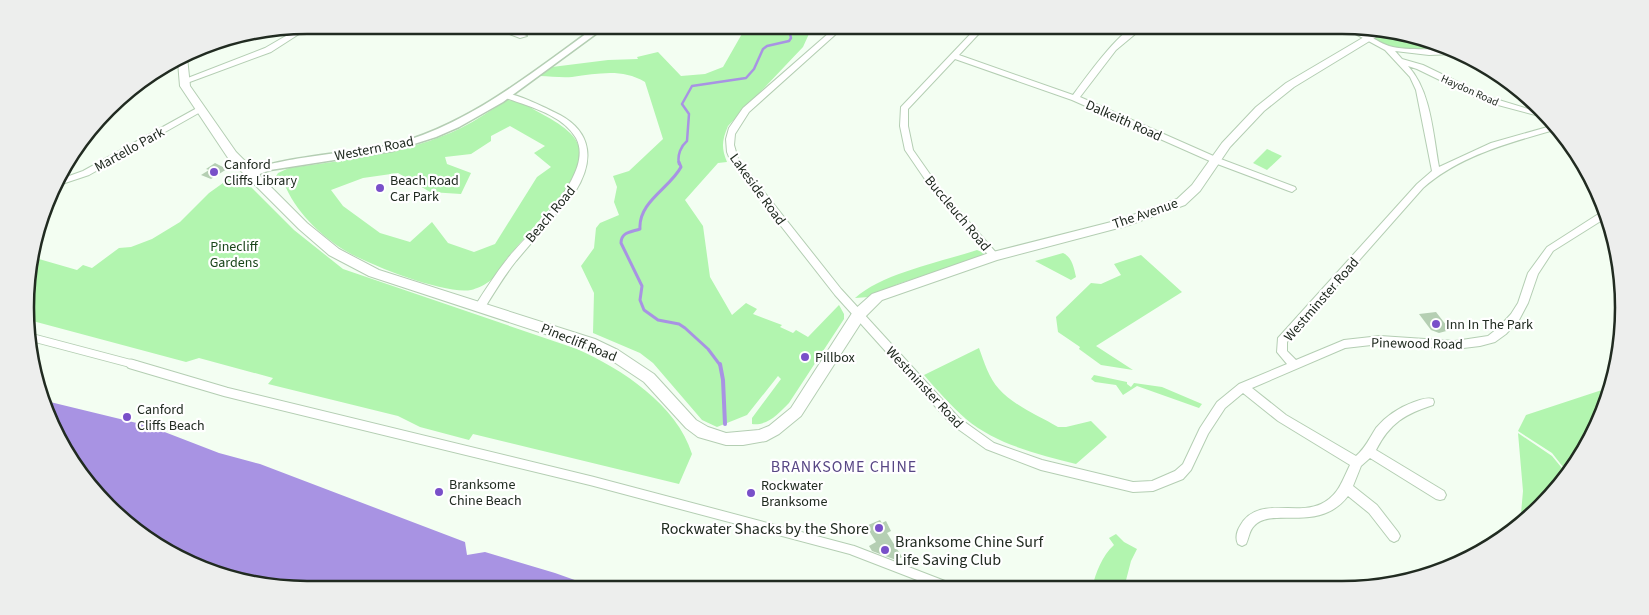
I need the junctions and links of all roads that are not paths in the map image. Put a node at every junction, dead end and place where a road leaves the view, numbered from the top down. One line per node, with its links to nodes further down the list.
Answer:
1 (294, 34): 16 (street)
2 (517, 34): 9 (street)
3 (591, 34): 17 (street, Western Road)
4 (832, 34): 30 (street, Lakeside Road)
5 (975, 34): 13 (street, Buccleuch Road)
6 (1129, 34): 18 (street)
7 (1361, 34): 10 (street)
8 (1372, 35): 10 (main road, The Avenue)
9 (523, 36)
10 (1368, 38): 11 (street); 22 (main road, The Avenue)
11 (1388, 48): 12 (street); 14 (street)
12 (1441, 53)
13 (954, 56): 18 (street, Dalkeith Road); 28 (street, Buccleuch Road)
14 (1401, 61): 20 (street, Haydon Road); 23 (street)
15 (183, 63): 16 (main road)
16 (184, 81): 19 (main road)
17 (506, 95): 24 (street, Western Road); 29 (street, Beach Road)
18 (1075, 98): 22 (street, Dalkeith Road)
19 (200, 110): 24 (main road); 25 (street, Martello Park)
20 (1534, 113)
21 (1549, 129): 23 (street, Westminster Road)
22 (1214, 160): 26 (street, Dalkeith Road); 28 (main road, The Avenue)
23 (1436, 172): 32 (street, Westminster Road)
24 (252, 174): 29 (main road, Pinecliff Road)
25 (65, 180)
26 (1292, 189)
27 (1600, 217): 32 (street, Pinewood Road)
28 (994, 256): 30 (main road, The Avenue)
29 (480, 306): 30 (main road, Pinecliff Road)
30 (859, 314): 33 (street, Westminster Road)
31 (35, 338): 41 (street)
32 (1295, 365): 33 (street, Westminster Road)
33 (1243, 387): 36 (street)
34 (1429, 402): 35 (street)
35 (1369, 451): 36 (street); 38 (street)
36 (1357, 463): 37 (street)
37 (1348, 488): 39 (street); 40 (street)
38 (1440, 495)
39 (1394, 536)
40 (1242, 540)
41 (934, 581)

